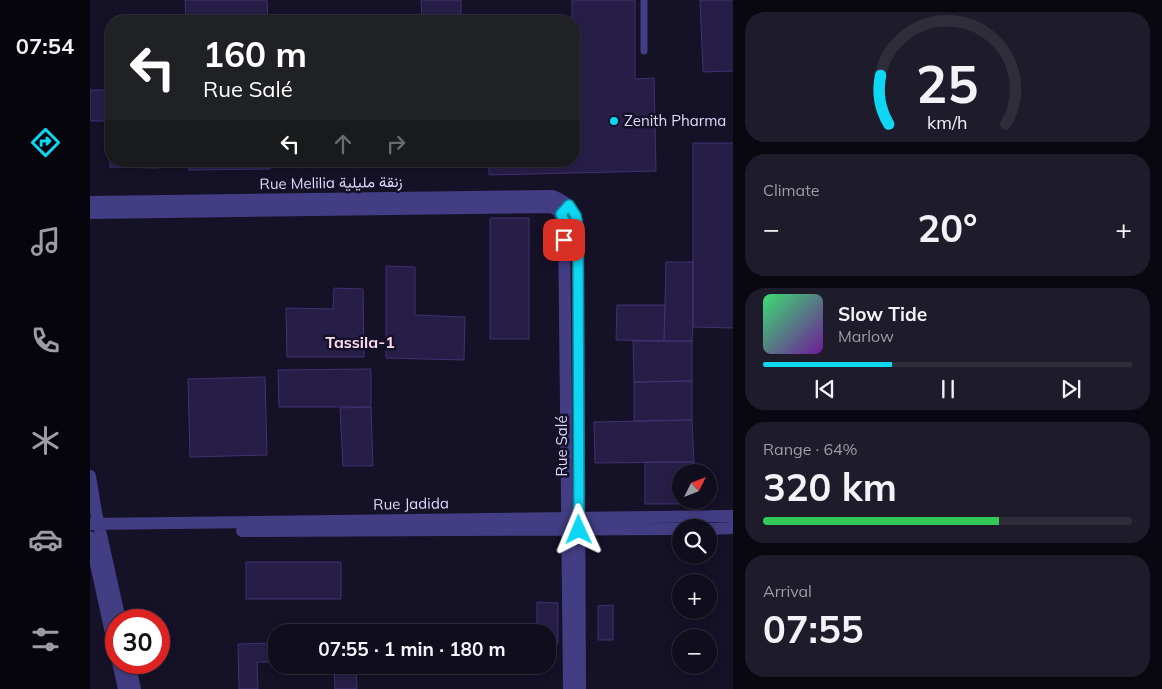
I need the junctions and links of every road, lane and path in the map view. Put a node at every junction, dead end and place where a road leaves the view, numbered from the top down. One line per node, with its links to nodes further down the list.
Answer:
1 (644, 0): 2 (lane)
2 (644, 51)
3 (90, 202): 4 (street, Rue Melilia زنقة مليلية)
4 (565, 210): 5 (street, Rue Melilia زنقة مليلية); 8 (street, Rue Salé)
5 (90, 213)
6 (90, 476): 12 (street)
7 (733, 516): 8 (street, Rue Jadida)
8 (573, 524): 10 (street, Rue Jadida); 12 (street, Rue Jadida); 19 (street, Rue Salé); 20 (street, Rue Salé)
9 (733, 528): 11 (street)
10 (672, 529)
11 (717, 529)
12 (94, 530): 13 (street); 14 (street)
13 (108, 609)
14 (117, 609)
15 (121, 674): 17 (street)
16 (132, 674): 18 (street)
17 (124, 689)
18 (135, 689)
19 (569, 689)
20 (580, 689)

